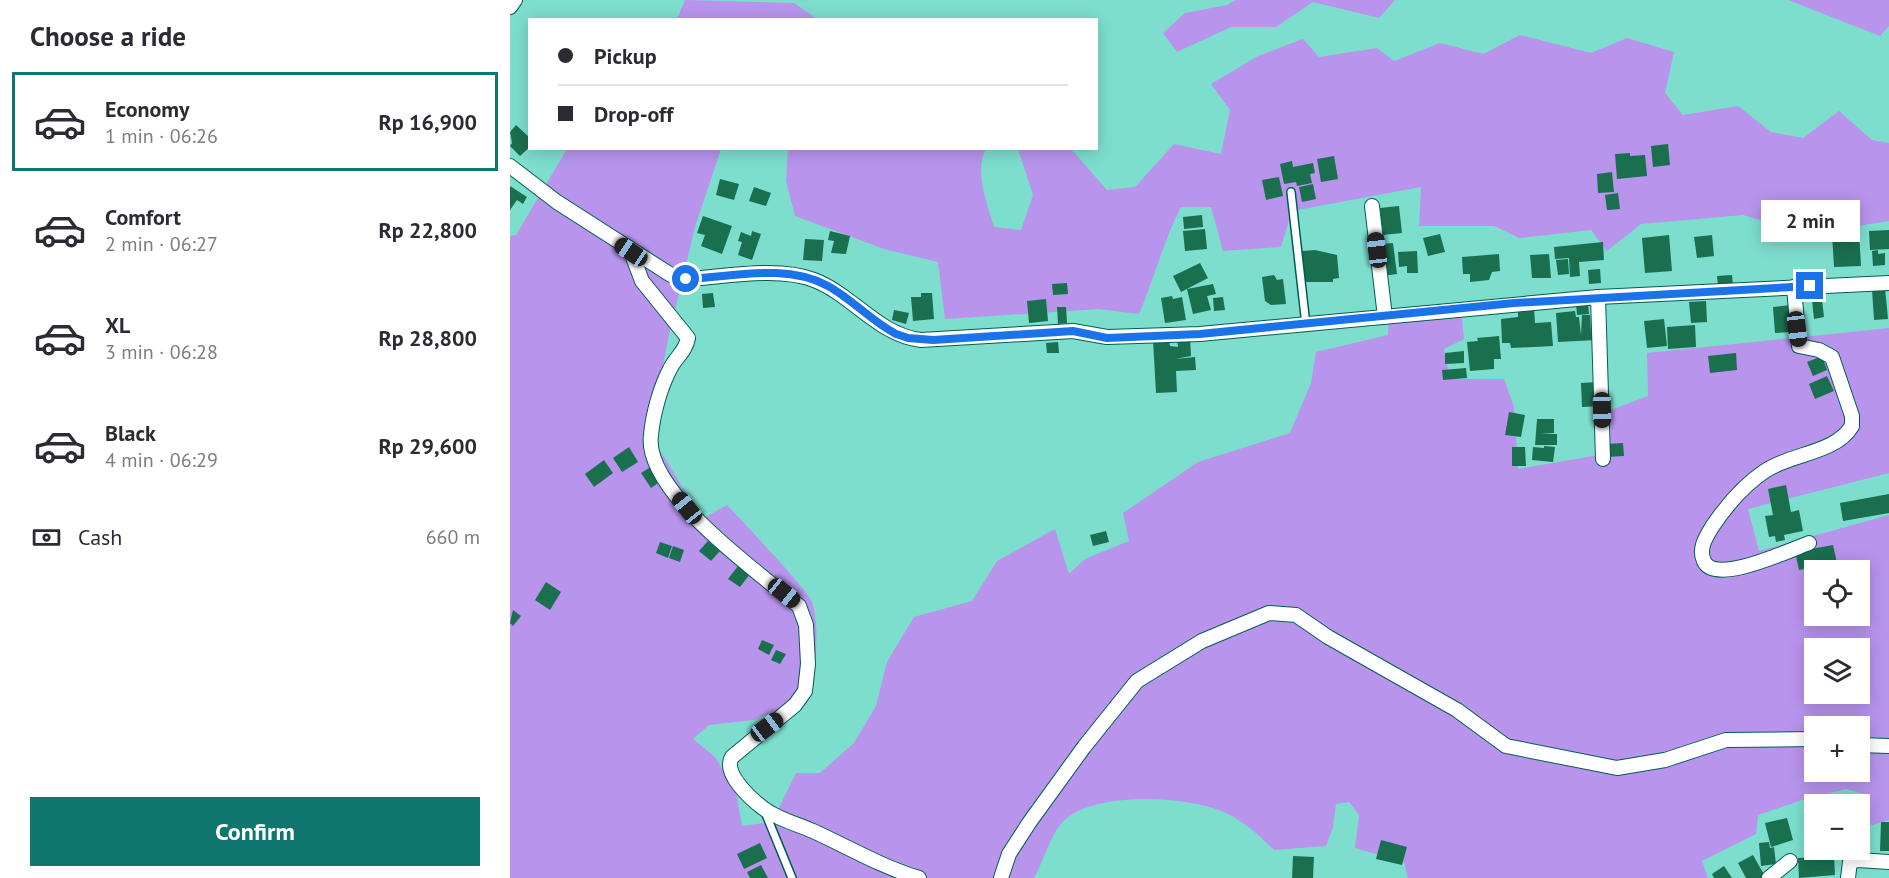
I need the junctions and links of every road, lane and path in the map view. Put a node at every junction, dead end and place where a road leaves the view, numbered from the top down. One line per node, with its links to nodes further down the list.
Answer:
1 (515, 0): 2 (street)
2 (510, 7)
3 (510, 166): 6 (street)
4 (1292, 192): 11 (lane)
5 (1372, 206): 10 (street)
6 (631, 252): 11 (street); 17 (street)
7 (1889, 284): 8 (street)
8 (1794, 287): 9 (street); 13 (street)
9 (1598, 297): 10 (street); 12 (street)
10 (1385, 317): 11 (street)
11 (1306, 325)
12 (1603, 459)
13 (1809, 543)
14 (1804, 739): 22 (street)
15 (1870, 745): 16 (street)
16 (1889, 746)
17 (764, 810): 20 (lane); 21 (street)
18 (1791, 861): 23 (street)
19 (1889, 862): 24 (street)
20 (792, 878)
21 (919, 878)
22 (1001, 878)
23 (1769, 878)
24 (1848, 878)

